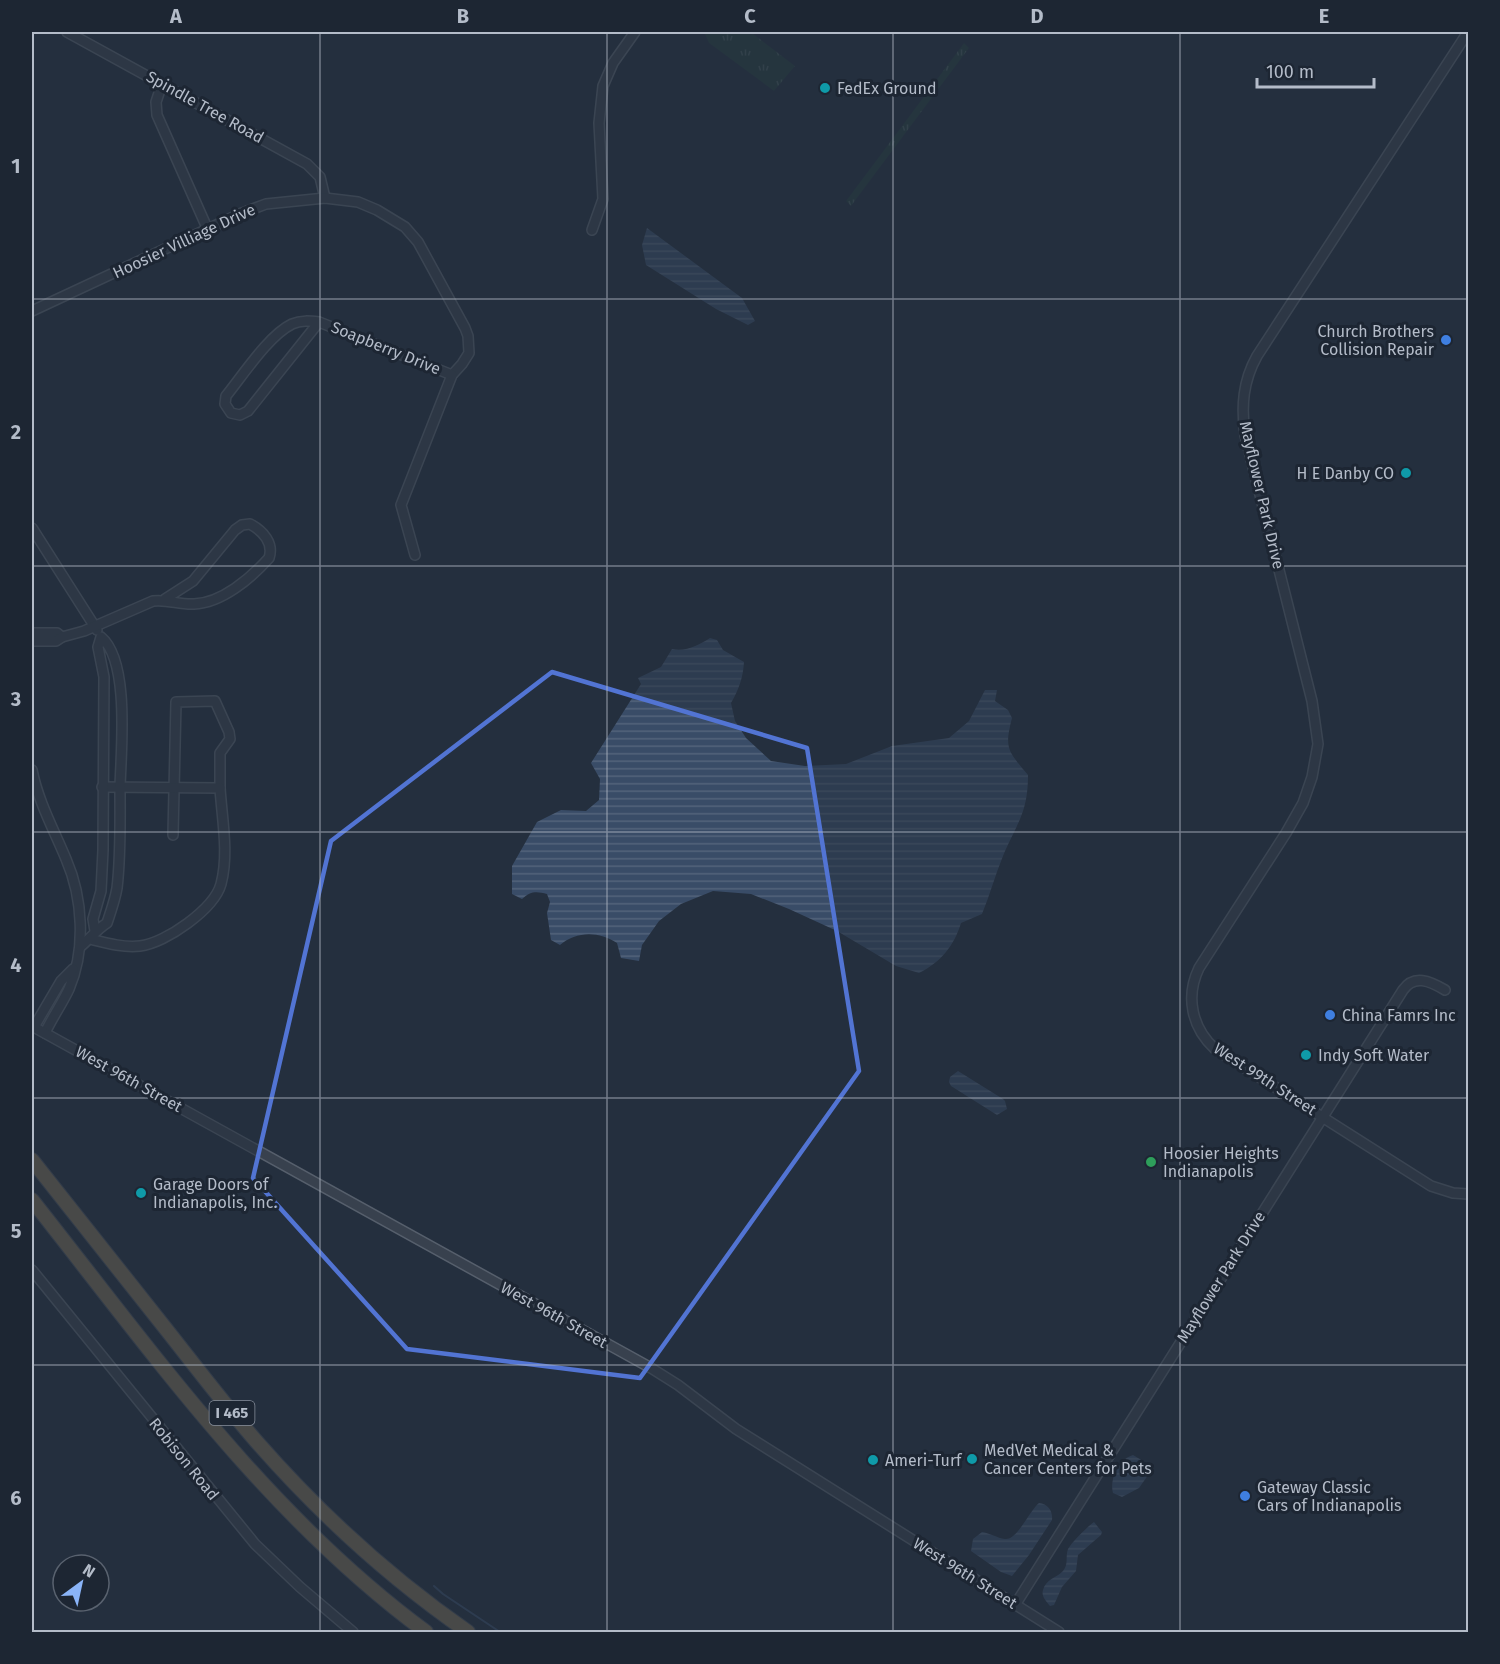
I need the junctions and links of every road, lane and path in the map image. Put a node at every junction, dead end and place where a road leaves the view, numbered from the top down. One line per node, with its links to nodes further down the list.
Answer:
1 (67, 32): 4 (street, Spindle Tree Road)
2 (635, 32): 7 (street)
3 (1468, 33): 24 (street, Mayflower Park Drive)
4 (162, 84): 5 (street, Spindle Tree Road); 6 (street)
5 (326, 198): 6 (street, Hoosier Villiage Drive); 10 (street, Hoosier Villiage Drive)
6 (208, 230): 8 (street, Hoosier Villiage Drive)
7 (592, 230)
8 (32, 311)
9 (320, 322): 9 (street, Soapberry Drive); 10 (street, Soapberry Drive)
10 (452, 375): 12 (street, Hoosier Villiage Drive)
11 (32, 528): 14 (street)
12 (415, 555)
13 (165, 599): 13 (street); 14 (street)
14 (96, 626): 16 (street); 17 (street)
15 (32, 633): 16 (street)
16 (62, 637): 18 (street)
17 (101, 637): 20 (street); 21 (street)
18 (32, 641)
19 (32, 770): 27 (street)
20 (120, 786): 21 (street); 22 (street); 26 (street)
21 (102, 787): 26 (street)
22 (174, 787): 23 (street); 23 (street); 25 (street)
23 (220, 788): 26 (street)
24 (1286, 833): 32 (street, West 99th Street)
25 (173, 836)
26 (92, 935): 27 (street)
27 (80, 947): 28 (street)
28 (75, 967): 30 (street); 31 (street)
29 (1445, 990): 32 (street, Mayflower Park Drive)
30 (33, 1026): 31 (street, West 96th Street)
31 (45, 1033): 37 (street, West 96th Street)
32 (1322, 1117): 34 (street, West 99th Street); 37 (street, Mayflower Park Drive)
33 (32, 1160): 40 (highway, I 465)
34 (1468, 1194)
35 (32, 1200): 39 (highway, I 465)
36 (32, 1270): 38 (street, Robison Road)
37 (1015, 1605): 41 (street, West 96th Street)
38 (353, 1632)
39 (426, 1632)
40 (468, 1632)
41 (1059, 1632)

